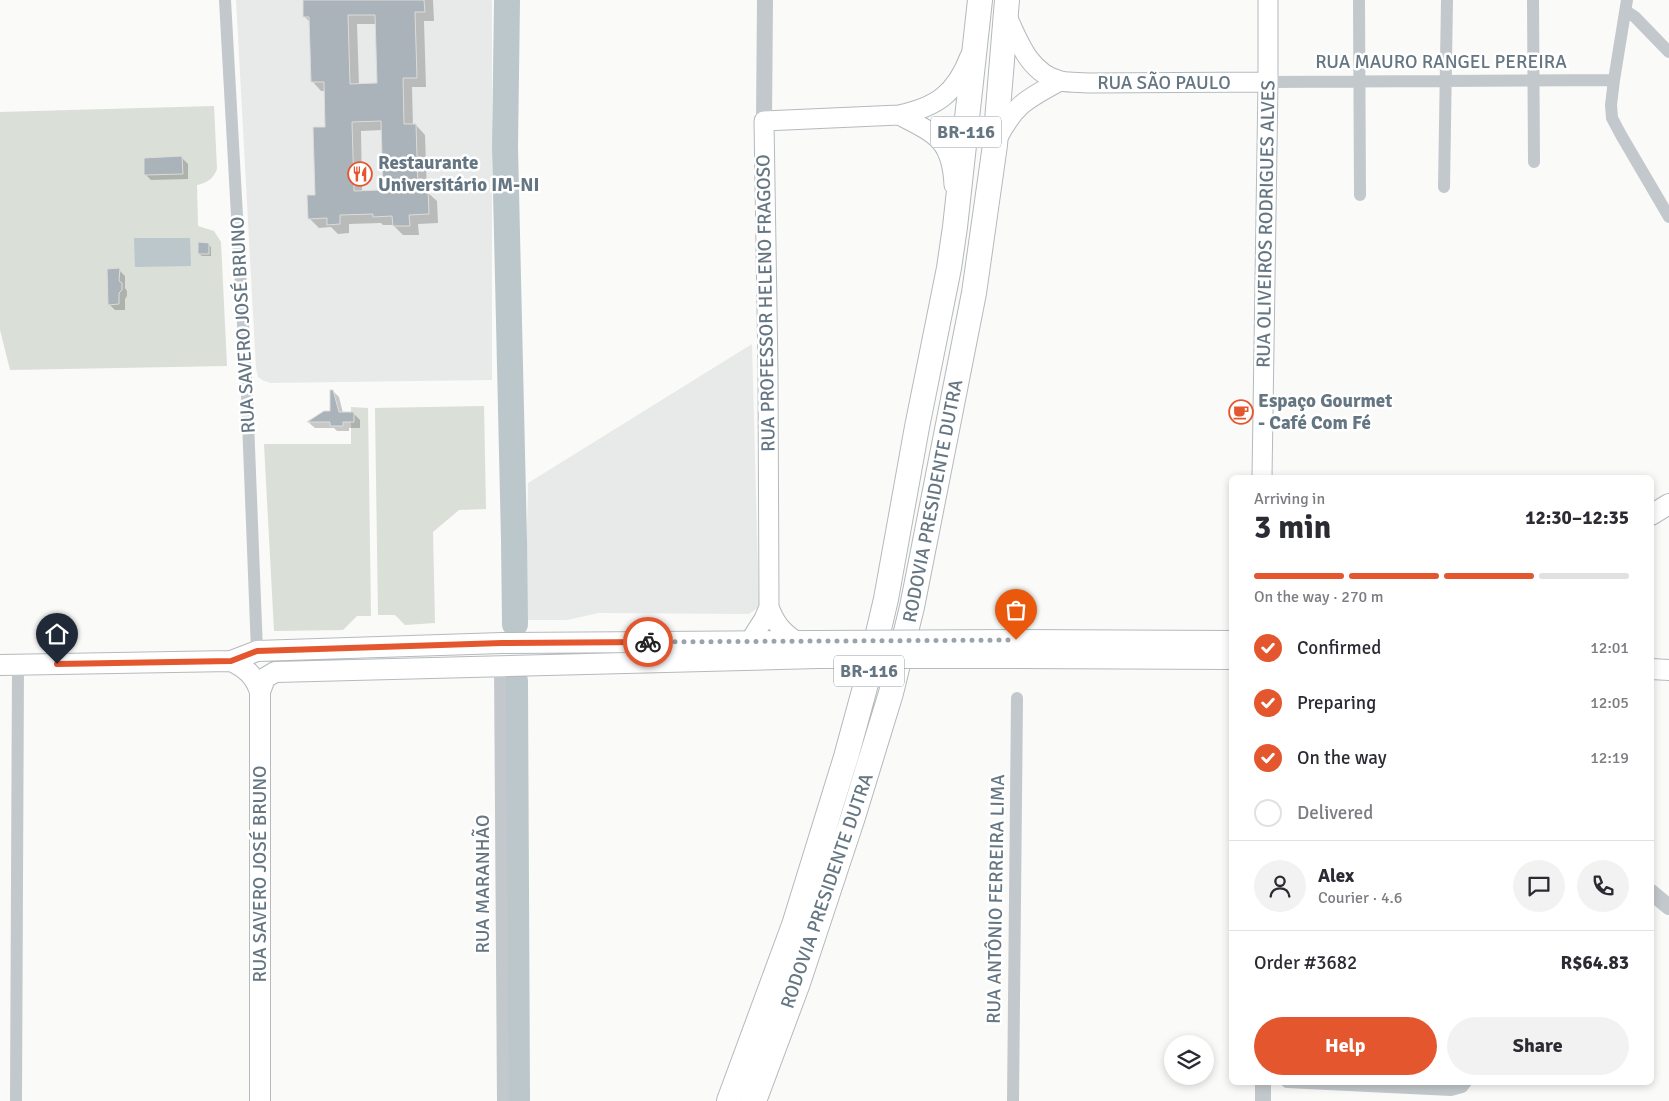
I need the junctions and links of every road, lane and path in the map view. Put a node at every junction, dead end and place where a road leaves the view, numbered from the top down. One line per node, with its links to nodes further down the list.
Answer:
1 (225, 0): 35 (street, RUA SAVERO JOSÉ BRUNO)
2 (765, 0): 19 (street, RUA PROFESSOR HELENO FRAGOSO)
3 (980, 0): 10 (highway, RODOVIA PRESIDENTE DUTRA / BR-116)
4 (1268, 0): 17 (main road, RUA OLIVEIROS RODRIGUES ALVES)
5 (1359, 0): 15 (street)
6 (1447, 0): 16 (street)
7 (1533, 0): 12 (street)
8 (1627, 5): 11 (street); 13 (street)
9 (1007, 7): 14 (main road, RUA SÃO PAULO); 20 (highway, RODOVIA PRESIDENTE DUTRA / BR-116)
10 (977, 36): 18 (main road); 25 (highway, RODOVIA PRESIDENTE DUTRA / BR-116)
11 (1669, 52)
12 (1533, 80): 13 (street, RUA MAURO RANGEL PEREIRA); 16 (street, RUA MAURO RANGEL PEREIRA); 21 (street)
13 (1614, 80): 24 (street)
14 (1060, 81): 17 (main road, RUA SÃO PAULO); 20 (main road)
15 (1360, 81): 16 (street, RUA MAURO RANGEL PEREIRA); 17 (street, RUA MAURO RANGEL PEREIRA); 23 (street)
16 (1446, 81): 22 (street)
17 (1268, 82): 26 (main road, RUA OLIVEIROS RODRIGUES ALVES)
18 (899, 115): 19 (main road); 25 (main road)
19 (764, 121): 29 (main road, RUA PROFESSOR HELENO FRAGOSO)
20 (995, 145): 53 (highway, RODOVIA PRESIDENTE DUTRA / BR-116)
21 (1534, 162)
22 (1444, 187)
23 (1360, 195)
24 (1669, 217)
25 (955, 227): 52 (highway, RODOVIA PRESIDENTE DUTRA / BR-116)
26 (1262, 475)
27 (1669, 504): 28 (main road)
28 (1654, 512)
29 (769, 607): 30 (main road, RUA PROFESSOR HELENO FRAGOSO); 31 (main road, RUA PROFESSOR HELENO FRAGOSO)
30 (750, 641): 31 (main road); 35 (main road)
31 (796, 641): 34 (main road)
32 (1229, 641): 33 (main road)
33 (1015, 649): 34 (main road, bridge); 36 (main road)
34 (817, 650): 39 (main road)
35 (257, 651): 37 (main road)
36 (1229, 659)
37 (231, 661): 38 (main road); 42 (main road)
38 (9, 665): 49 (street)
39 (500, 666): 42 (main road); 51 (street, RUA MARANHÃO)
40 (1654, 669): 41 (main road)
41 (1669, 670)
42 (260, 692): 50 (main road, RUA SAVERO JOSÉ BRUNO)
43 (1017, 698): 54 (street, RUA ANTÔNIO FERREIRA LIMA)
44 (1654, 894): 45 (street)
45 (1669, 907)
46 (1263, 1085): 55 (street)
47 (1348, 1085): 48 (street)
48 (1464, 1085)
49 (16, 1101)
50 (260, 1101)
51 (503, 1101)
52 (729, 1101)
53 (754, 1101)
54 (1012, 1101)
55 (1263, 1101)

